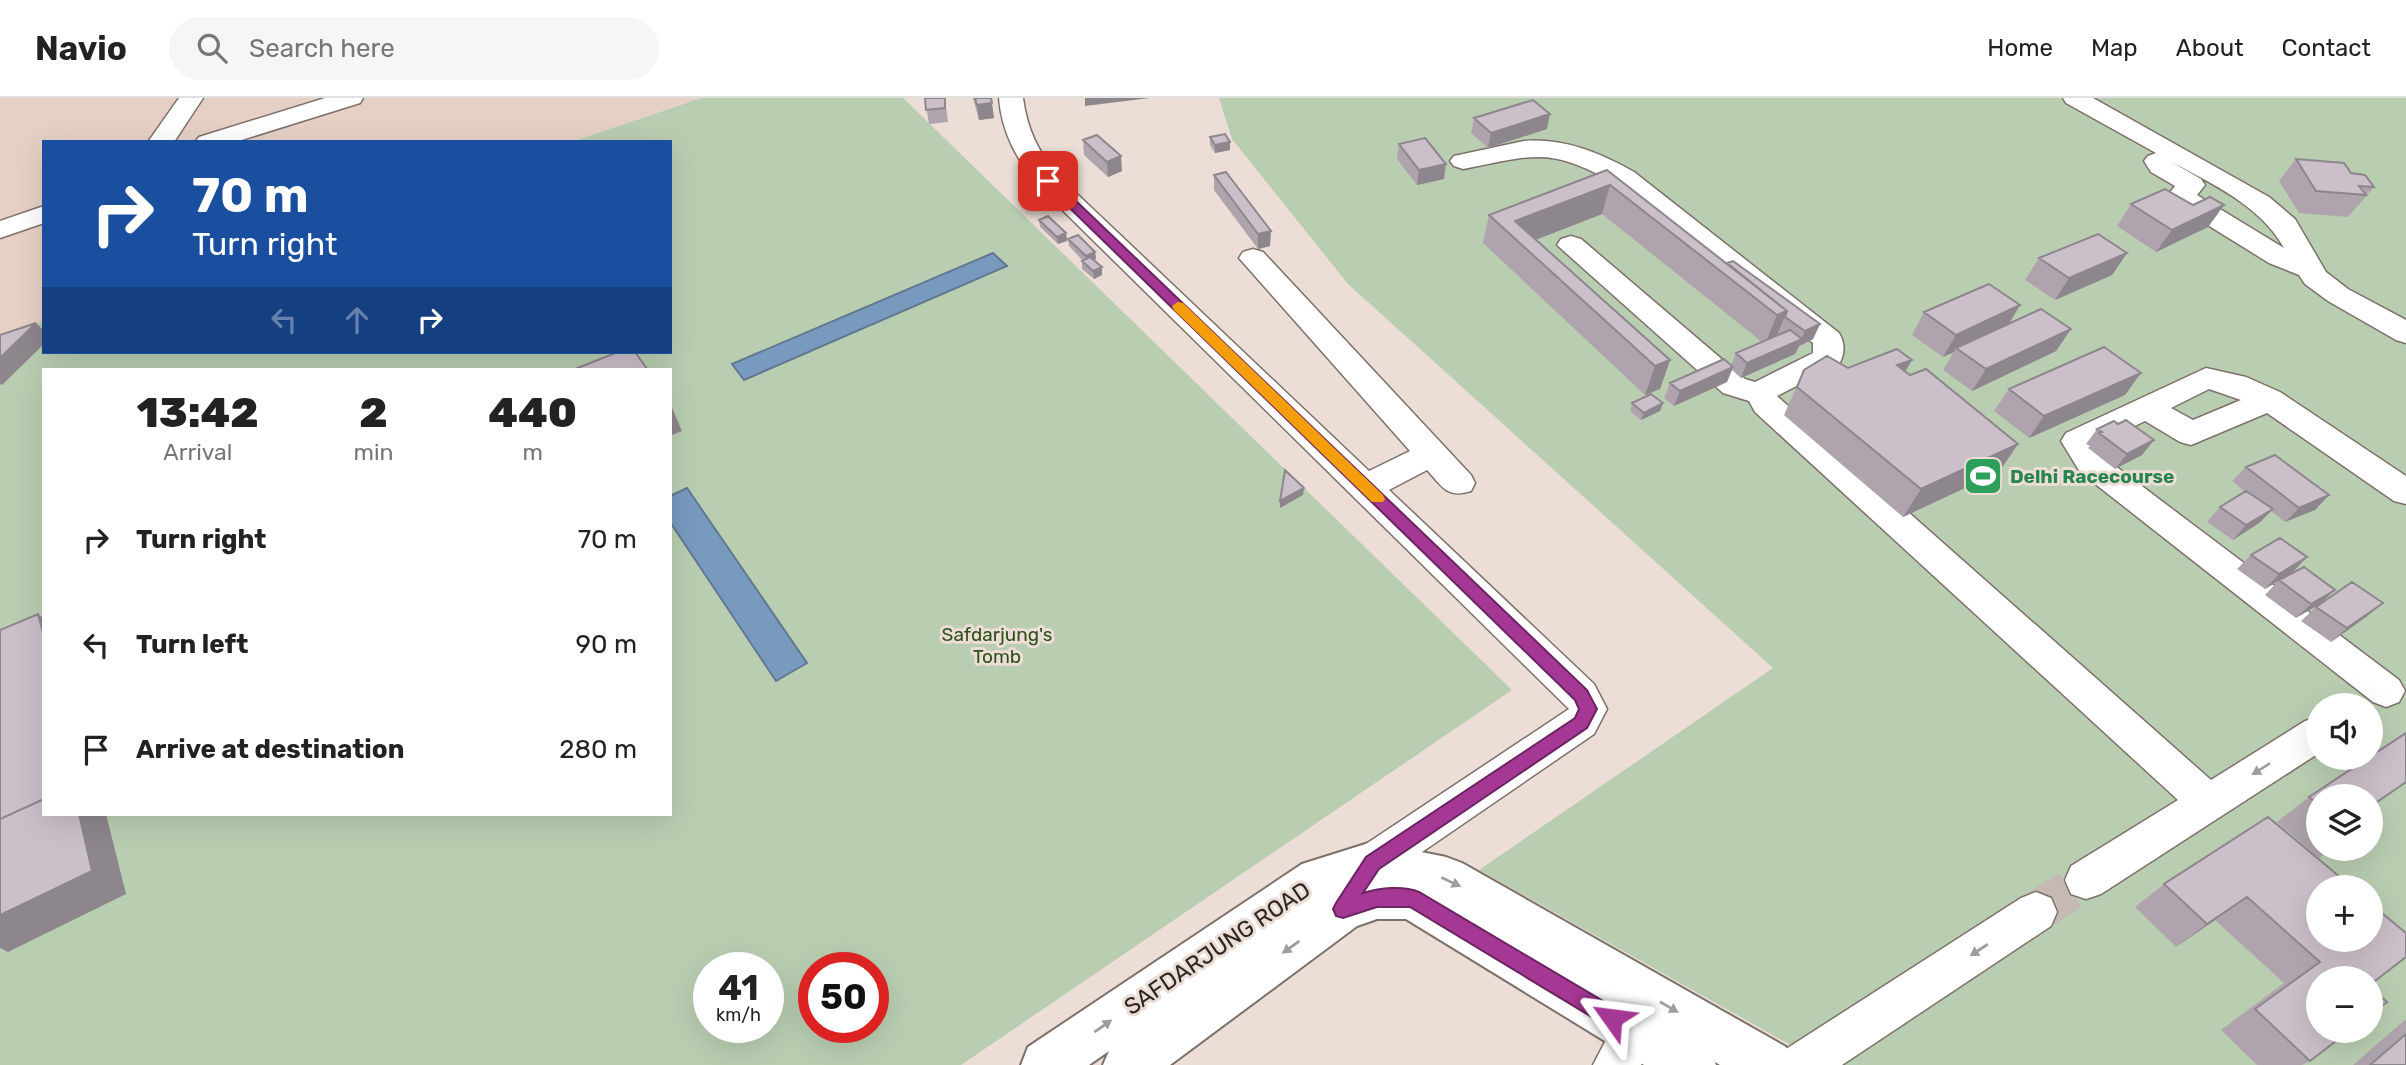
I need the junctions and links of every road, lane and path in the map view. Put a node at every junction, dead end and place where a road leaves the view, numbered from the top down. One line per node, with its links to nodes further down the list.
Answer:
1 (191, 98): 7 (street)
2 (351, 98): 8 (street)
3 (1011, 98): 24 (street)
4 (2075, 98): 6 (street)
5 (2103, 98): 6 (street)
6 (2148, 138): 10 (street)
7 (162, 140)
8 (214, 140)
9 (1463, 161): 11 (street)
10 (2205, 181): 17 (street); 17 (street)
11 (1637, 188): 12 (street); 19 (street)
12 (1594, 194)
13 (42, 216): 14 (street)
14 (0, 230)
15 (1571, 245): 19 (street)
16 (1253, 258): 22 (street)
17 (2309, 269): 18 (street)
18 (2406, 333)
19 (1760, 394): 28 (street)
20 (2269, 400): 21 (street); 21 (street); 25 (street)
21 (2146, 407): 26 (street)
22 (1431, 454): 23 (street); 24 (street)
23 (1459, 484)
24 (1366, 487): 29 (street)
25 (2406, 492)
26 (2385, 691)
27 (2306, 741): 28 (street, one-way to 28)
28 (2208, 803): 30 (street)
29 (1372, 863): 31 (street); 34 (main road, SAFDARJUNG ROAD, one-way to 29); 37 (main road, SAFDARJUNG ROAD, one-way to 37)
30 (2086, 880)
31 (1343, 909): 33 (main road, SAFDARJUNG ROAD); 35 (main road, SAFDARJUNG ROAD, one-way to 35)
32 (2036, 912): 38 (street, one-way to 38)
33 (1625, 1048): 36 (main road, SAFDARJUNG ROAD)
34 (1046, 1065)
35 (1128, 1065)
36 (1691, 1065)
37 (1768, 1065)
38 (1802, 1065)

